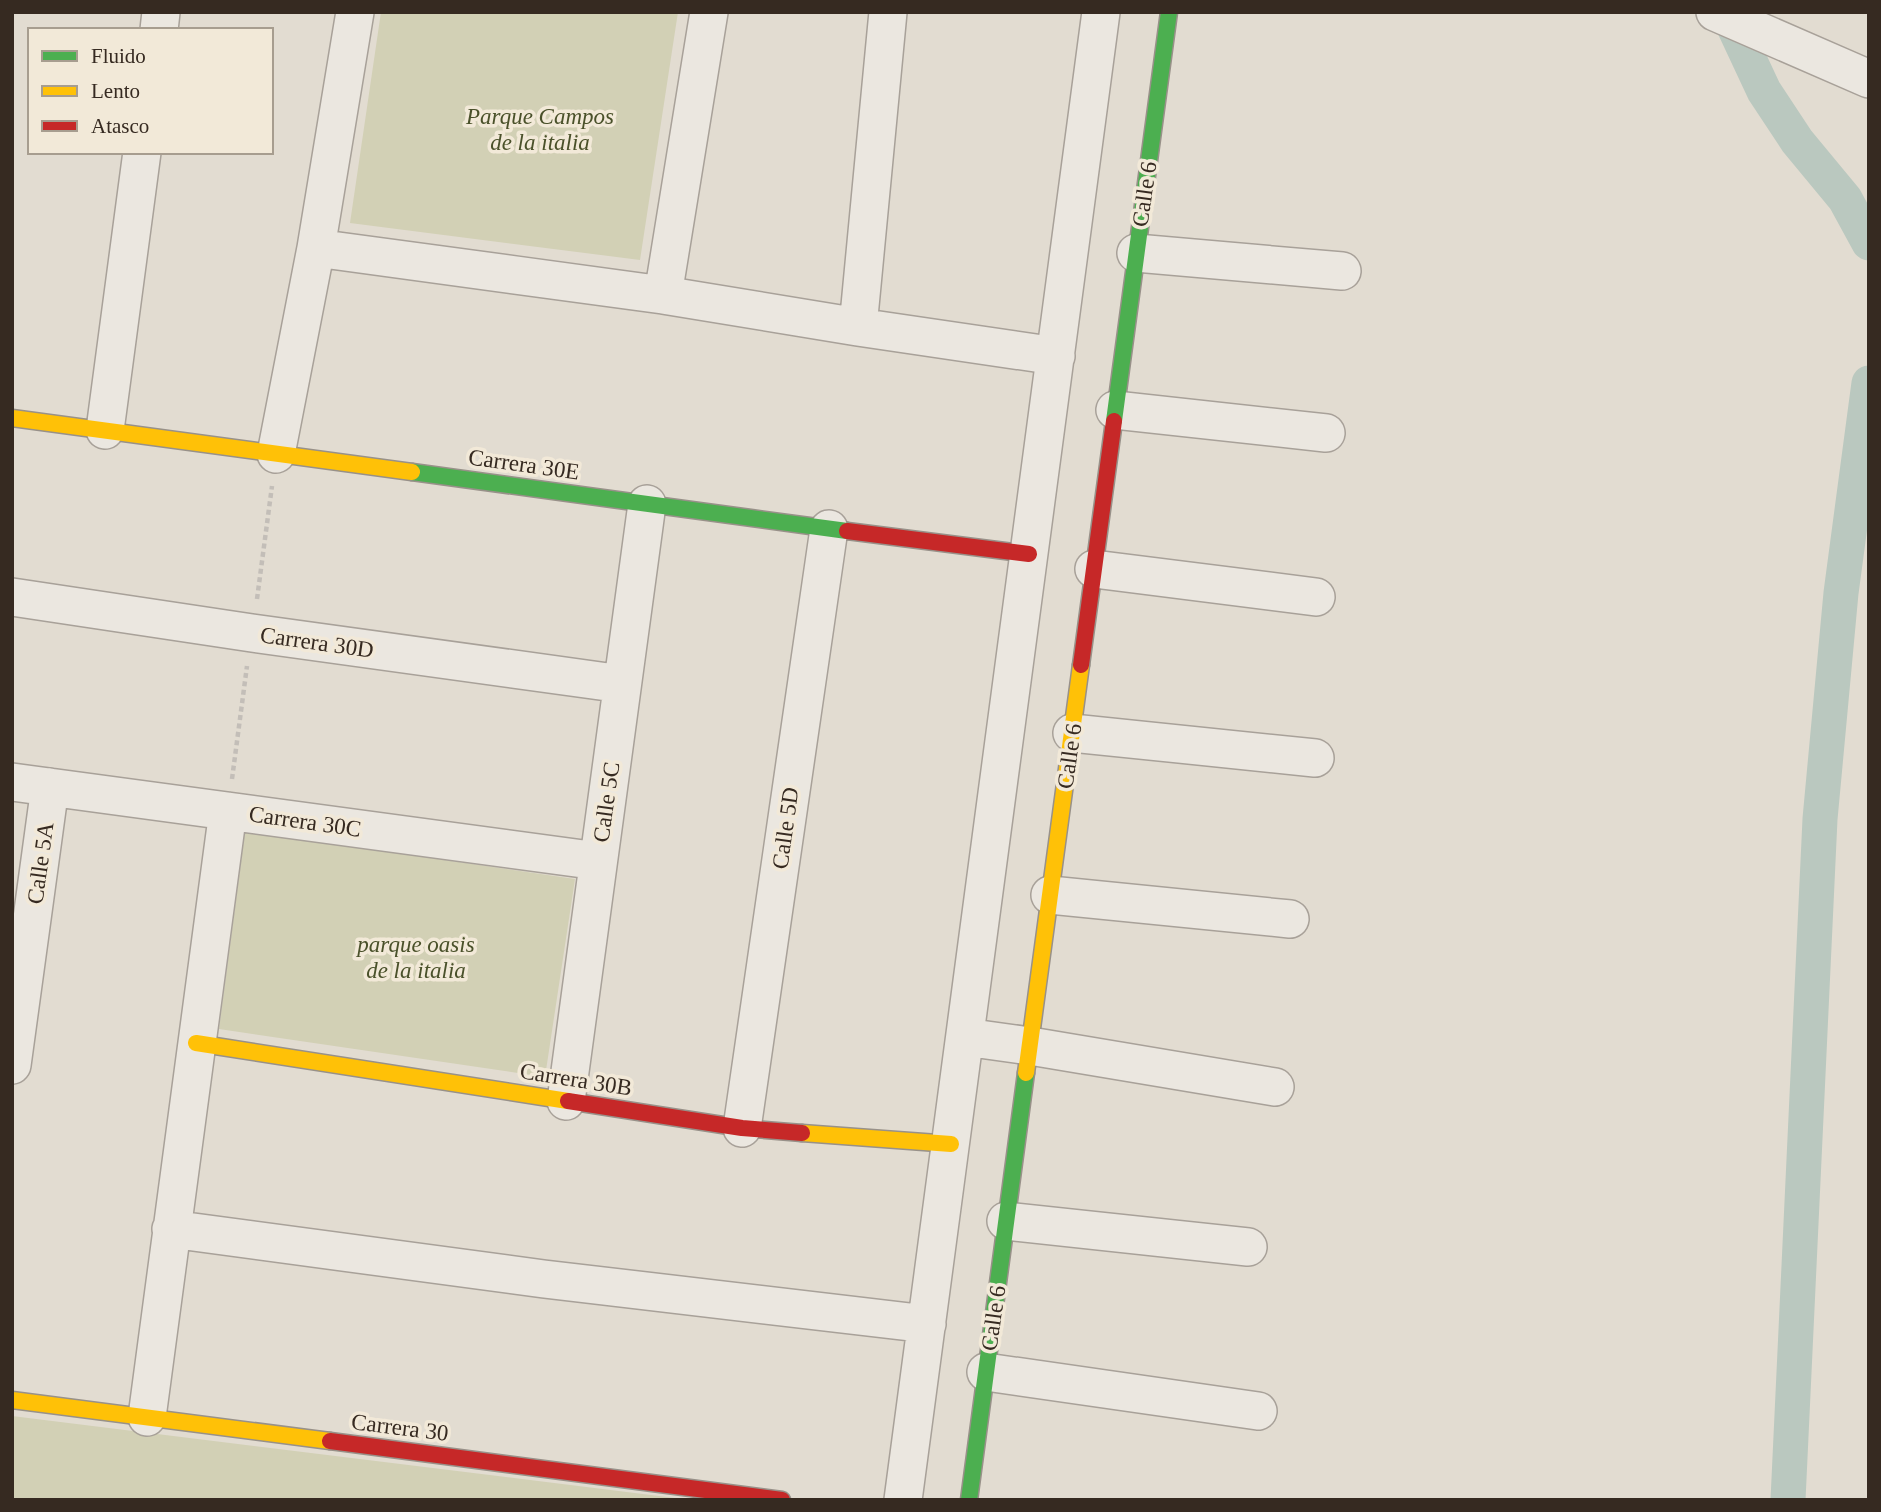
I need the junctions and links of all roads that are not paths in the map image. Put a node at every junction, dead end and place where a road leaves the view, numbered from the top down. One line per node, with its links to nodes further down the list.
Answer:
1 (355, 12): 9 (street)
2 (709, 12): 12 (street)
3 (888, 12): 13 (street)
4 (1101, 12): 14 (street)
5 (1169, 12): 10 (street, Calle 6)
6 (1715, 12): 7 (street)
7 (1869, 79)
8 (142, 154): 17 (street)
9 (316, 248): 12 (street); 19 (street)
10 (1136, 253): 11 (street); 15 (street, Calle 6)
11 (1342, 271)
12 (663, 295): 13 (street)
13 (858, 327): 14 (street)
14 (1056, 356): 22 (street)
15 (1115, 410): 18 (street); 23 (street, Calle 6)
16 (12, 418): 17 (street, Carrera 30E)
17 (105, 430): 19 (street, Carrera 30E)
18 (1326, 433)
19 (276, 454): 20 (street, Carrera 30E)
20 (647, 504): 21 (street, Carrera 30E); 26 (street, Calle 5C)
21 (829, 529): 22 (street, Carrera 30E); 41 (street, Calle 5D)
22 (1029, 554): 35 (street)
23 (1094, 569): 25 (street); 27 (street, Calle 6)
24 (12, 597): 26 (street, Carrera 30D)
25 (1316, 597)
26 (622, 684): 32 (street, Calle 5C)
27 (1072, 733): 28 (street); 33 (street, Calle 6)
28 (1315, 758)
29 (12, 782): 30 (street, Carrera 30C)
30 (50, 787): 31 (street, Carrera 30C); 38 (street, Calle 5A)
31 (228, 811): 32 (street, Carrera 30C); 36 (street)
32 (598, 861): 40 (street, Calle 5C)
33 (1050, 895): 34 (street); 37 (street, Calle 6)
34 (1290, 919)
35 (965, 1037): 37 (street); 42 (street)
36 (196, 1043): 40 (street, Carrera 30B); 44 (street)
37 (1030, 1046): 39 (street); 43 (street, Calle 6)
38 (12, 1065)
39 (1275, 1087)
40 (566, 1101): 41 (street, Carrera 30B)
41 (742, 1128): 42 (street, Carrera 30B)
42 (951, 1144): 46 (street)
43 (1006, 1221): 45 (street); 47 (street, Calle 6)
44 (171, 1230): 46 (street); 50 (street)
45 (1248, 1247)
46 (927, 1324): 53 (street)
47 (986, 1372): 49 (street); 54 (street, Calle 6)
48 (12, 1400): 50 (street, Carrera 30)
49 (1258, 1411)
50 (147, 1417): 51 (street, Carrera 30)
51 (699, 1494): 52 (street, Carrera 30)
52 (782, 1500)
53 (903, 1500)
54 (969, 1500)

